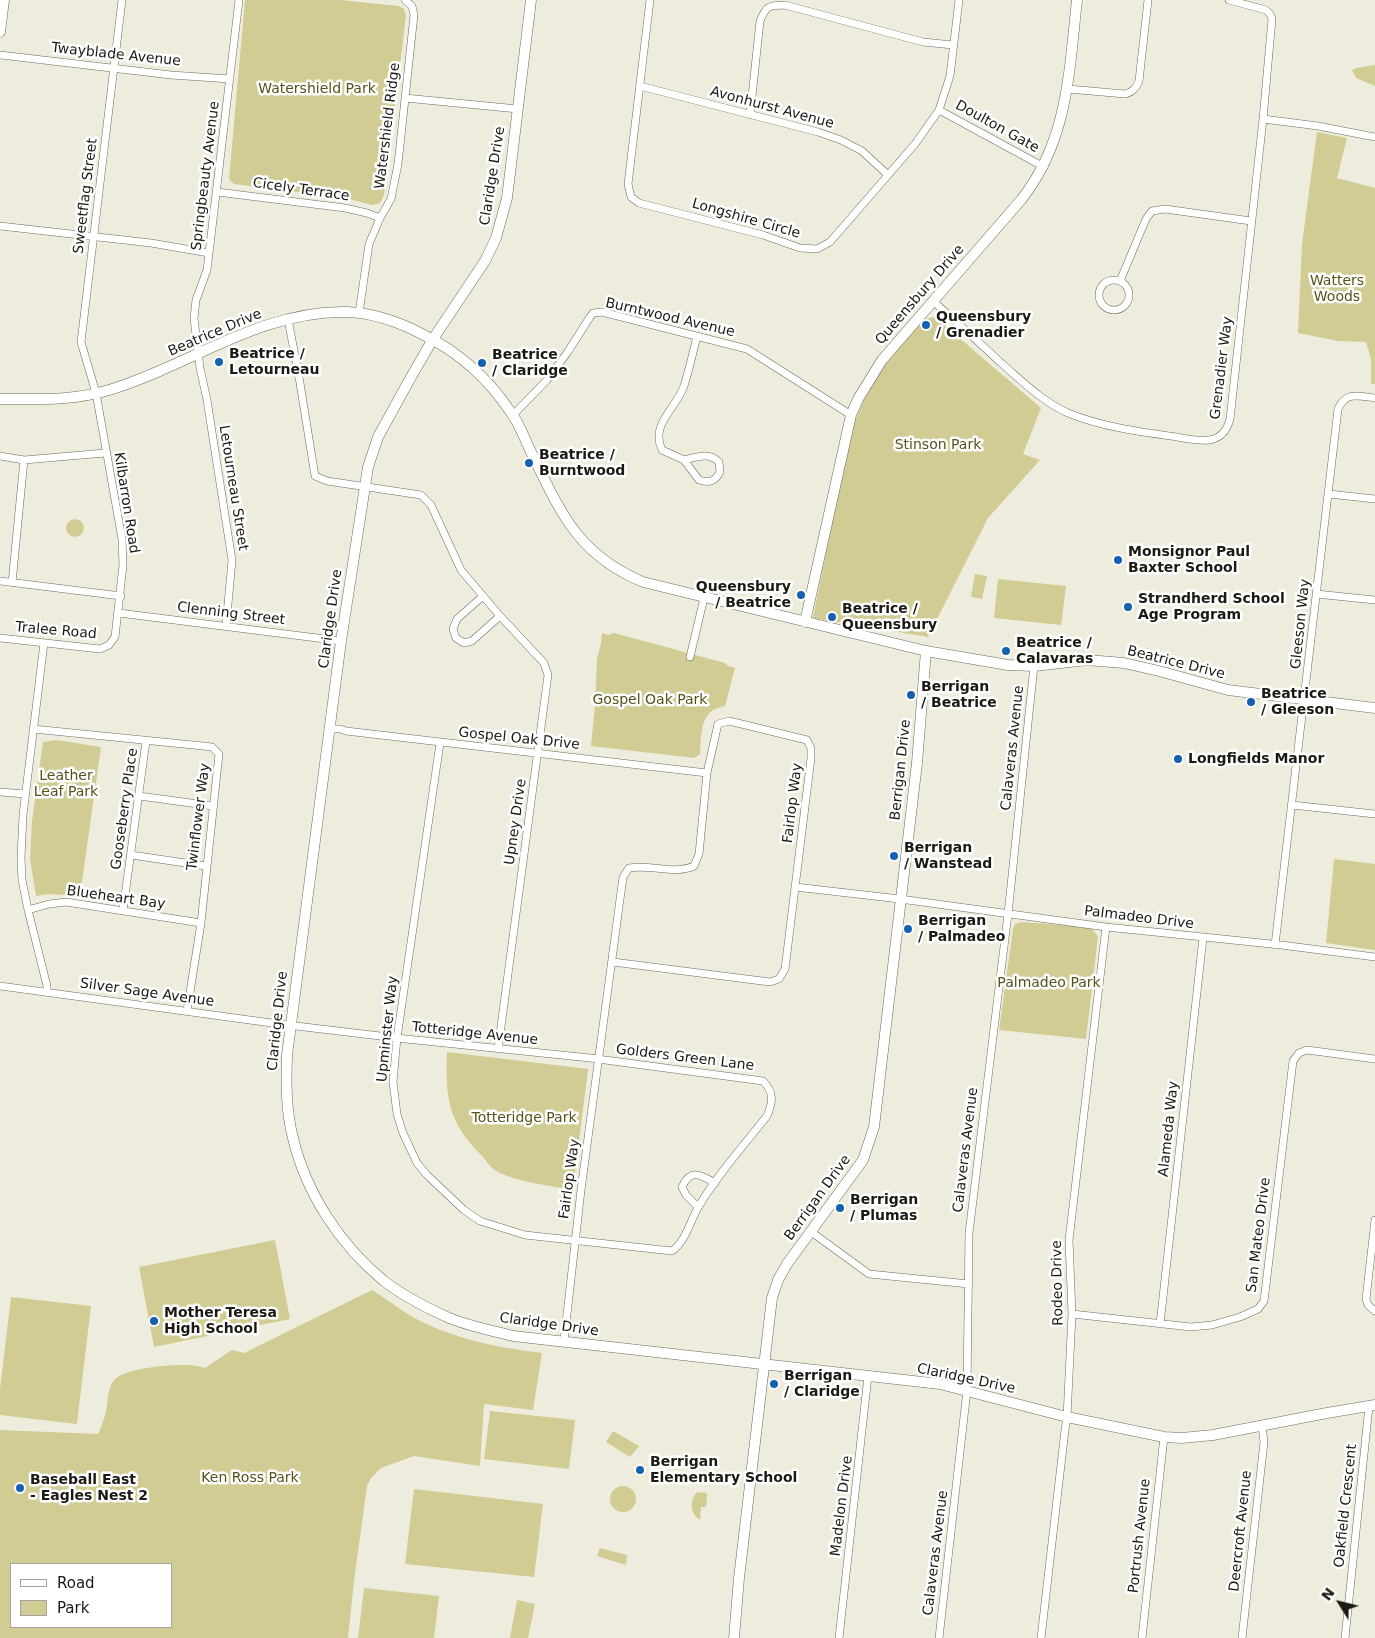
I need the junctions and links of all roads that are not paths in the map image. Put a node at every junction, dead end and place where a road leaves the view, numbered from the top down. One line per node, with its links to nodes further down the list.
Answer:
1 (4, 0): 11 (street)
2 (122, 0): 14 (street, Sweetflag Street)
3 (239, 0): 15 (street, Springbeauty Avenue)
4 (405, 0): 18 (street, Watershield Ridge)
5 (531, 0): 19 (street, Claridge Drive)
6 (650, 0): 16 (street, Longshire Circle)
7 (959, 0): 12 (street, Longshire Circle)
8 (1077, 0): 17 (street, Queensbury Drive)
9 (1148, 0): 17 (street)
10 (1229, 0): 22 (street, Grenadier Way)
11 (0, 32)
12 (954, 45): 20 (street, Longshire Circle); 21 (street)
13 (0, 55): 14 (street, Twayblade Avenue)
14 (115, 68): 15 (street, Twayblade Avenue); 30 (street, Sweetflag Street)
15 (230, 79): 26 (street, Springbeauty Avenue)
16 (640, 86): 21 (street, Avonhurst Avenue); 25 (street, Longshire Circle)
17 (1068, 89): 24 (street, Queensbury Drive)
18 (404, 98): 19 (street); 27 (street, Watershield Ridge)
19 (518, 109): 37 (street, Claridge Drive)
20 (939, 110): 24 (street, Doulton Gate); 25 (street, Longshire Circle)
21 (750, 115): 25 (street, Avonhurst Avenue)
22 (1263, 119): 23 (street); 28 (street, Grenadier Way)
23 (1375, 136)
24 (1044, 167): 33 (street, Queensbury Drive)
25 (888, 175)
26 (218, 192): 27 (street, Cicely Terrace); 31 (street, Springbeauty Avenue)
27 (380, 218): 34 (street, Watershield Ridge)
28 (1252, 221): 32 (street); 33 (street, Grenadier Way)
29 (0, 226): 30 (street)
30 (93, 237): 31 (street); 39 (street, Sweetflag Street)
31 (209, 253): 38 (street, Springbeauty Avenue)
32 (1120, 281): 32 (street)
33 (933, 301): 42 (street, Queensbury Drive)
34 (359, 313): 35 (street, Beatrice Drive); 37 (street, Beatrice Drive)
35 (288, 319): 38 (street, Beatrice Drive); 48 (street, Upney Drive)
36 (697, 336): 42 (street, Burntwood Avenue); 43 (street, Burntwood Avenue); 47 (street)
37 (433, 339): 43 (street, Beatrice Drive); 48 (street, Claridge Drive)
38 (198, 354): 39 (street, Beatrice Drive); 61 (street, Letourneau Street)
39 (96, 393): 40 (street, Beatrice Drive); 44 (street, Kilbarron Road)
40 (3, 397)
41 (1375, 398): 49 (street, Gleeson Way)
42 (850, 415): 60 (street, Queensbury Drive)
43 (513, 416): 56 (street, Beatrice Drive)
44 (105, 453): 46 (street); 54 (street, Kilbarron Road)
45 (0, 456): 46 (street)
46 (24, 460): 52 (street)
47 (684, 460): 47 (street)
48 (364, 488): 55 (street, Upney Drive); 63 (street, Claridge Drive)
49 (1328, 494): 50 (street); 53 (street, Gleeson Way)
50 (1375, 499)
51 (0, 582): 52 (street)
52 (12, 583): 54 (street)
53 (1316, 594): 57 (street); 69 (street, Gleeson Way)
54 (121, 596): 58 (street, Kilbarron Road)
55 (483, 596): 59 (street, Upney Drive); 59 (street)
56 (704, 598): 60 (street, Beatrice Drive); 67 (street)
57 (1375, 600)
58 (119, 613): 61 (street, Clenning Street); 65 (street, Kilbarron Road)
59 (500, 616): 75 (street, Upney Drive)
60 (805, 622): 66 (street, Beatrice Drive)
61 (226, 626): 63 (street, Clenning Street)
62 (0, 638): 64 (street, Tralee Road)
63 (341, 640): 72 (street, Claridge Drive)
64 (44, 643): 65 (street, Tralee Road); 71 (street)
65 (109, 645)
66 (926, 651): 68 (street, Beatrice Drive); 86 (street, Berrigan Drive)
67 (690, 656)
68 (1034, 666): 69 (street, Beatrice Drive); 89 (street, Calaveras Avenue)
69 (1305, 700): 70 (street, Beatrice Drive); 80 (street, Gleeson Way)
70 (1375, 708)
71 (33, 729): 73 (street, Twinflower Way); 78 (street)
72 (330, 729): 74 (street, Gospel Oak Drive); 99 (street, Claridge Drive)
73 (146, 741): 79 (street, Gooseberry Place); 81 (street, Twinflower Way)
74 (440, 743): 75 (street, Gospel Oak Drive); 100 (street, Upminster Way)
75 (538, 754): 76 (street, Gospel Oak Drive); 101 (street, Upney Drive)
76 (706, 773): 85 (street, Fairlop Way); 95 (street, Fairlop Way)
77 (0, 792): 78 (street)
78 (25, 794): 87 (street)
79 (139, 796): 81 (street); 83 (street, Gooseberry Place)
80 (1292, 805): 82 (street); 93 (street, Gleeson Way)
81 (213, 806): 84 (street, Twinflower Way)
82 (1375, 814)
83 (131, 855): 84 (street); 88 (street, Gooseberry Place)
84 (206, 866): 90 (street, Twinflower Way)
85 (795, 887): 86 (street, Palmadeo Drive); 95 (street, Fairlop Way)
86 (900, 899): 89 (street, Palmadeo Drive); 107 (street, Berrigan Drive)
87 (28, 910): 88 (street, Blueheart Bay); 97 (street)
88 (123, 910): 90 (street, Blueheart Bay)
89 (1008, 914): 91 (street, Palmadeo Drive); 109 (street, Calaveras Avenue)
90 (201, 924): 98 (street, Twinflower Way)
91 (1106, 927): 92 (street, Palmadeo Drive); 111 (street, Rodeo Drive)
92 (1203, 938): 93 (street, Palmadeo Drive); 112 (street, Alameda Way)
93 (1275, 945): 94 (street, Palmadeo Drive)
94 (1375, 958)
95 (613, 962): 103 (street, Fairlop Way)
96 (0, 986): 97 (street, Silver Sage Avenue)
97 (47, 991): 98 (street, Silver Sage Avenue)
98 (187, 1011): 99 (street, Silver Sage Avenue)
99 (290, 1025): 100 (street, Totteridge Avenue); 113 (street, Claridge Drive)
100 (397, 1038): 101 (street, Totteridge Avenue); 108 (street, Upminster Way)
101 (498, 1049): 103 (street, Totteridge Avenue)
102 (1375, 1059): 112 (street, San Mateo Drive)
103 (599, 1060): 104 (street, Golders Green Lane); 108 (street, Fairlop Way)
104 (715, 1183): 105 (street, Golders Green Lane); 105 (street)
105 (698, 1207): 108 (street, Golders Green Lane)
106 (1375, 1220): 110 (street)
107 (810, 1231): 109 (street); 114 (street, Berrigan Drive)
108 (574, 1242): 113 (street, Fairlop Way)
109 (968, 1284): 116 (street, Calaveras Avenue)
110 (1375, 1312)
111 (1072, 1314): 112 (street, San Mateo Drive); 118 (street, Rodeo Drive)
112 (1160, 1324)
113 (564, 1341): 114 (street, Claridge Drive)
114 (764, 1364): 115 (street, Claridge Drive); 121 (street, Berrigan Drive)
115 (868, 1376): 116 (street, Claridge Drive); 122 (street, Madelon Drive)
116 (967, 1390): 118 (street, Claridge Drive); 123 (street, Calaveras Avenue)
117 (1372, 1406): 119 (street, Claridge Drive); 127 (street, Oakfield Crescent)
118 (1067, 1417): 120 (street, Claridge Drive); 124 (street, Rodeo Drive)
119 (1262, 1426): 120 (street, Claridge Drive); 126 (street, Deercroft Avenue)
120 (1164, 1437): 125 (street, Portrush Avenue)
121 (734, 1638)
122 (839, 1638)
123 (939, 1638)
124 (1040, 1638)
125 (1142, 1638)
126 (1242, 1638)
127 (1345, 1638)

